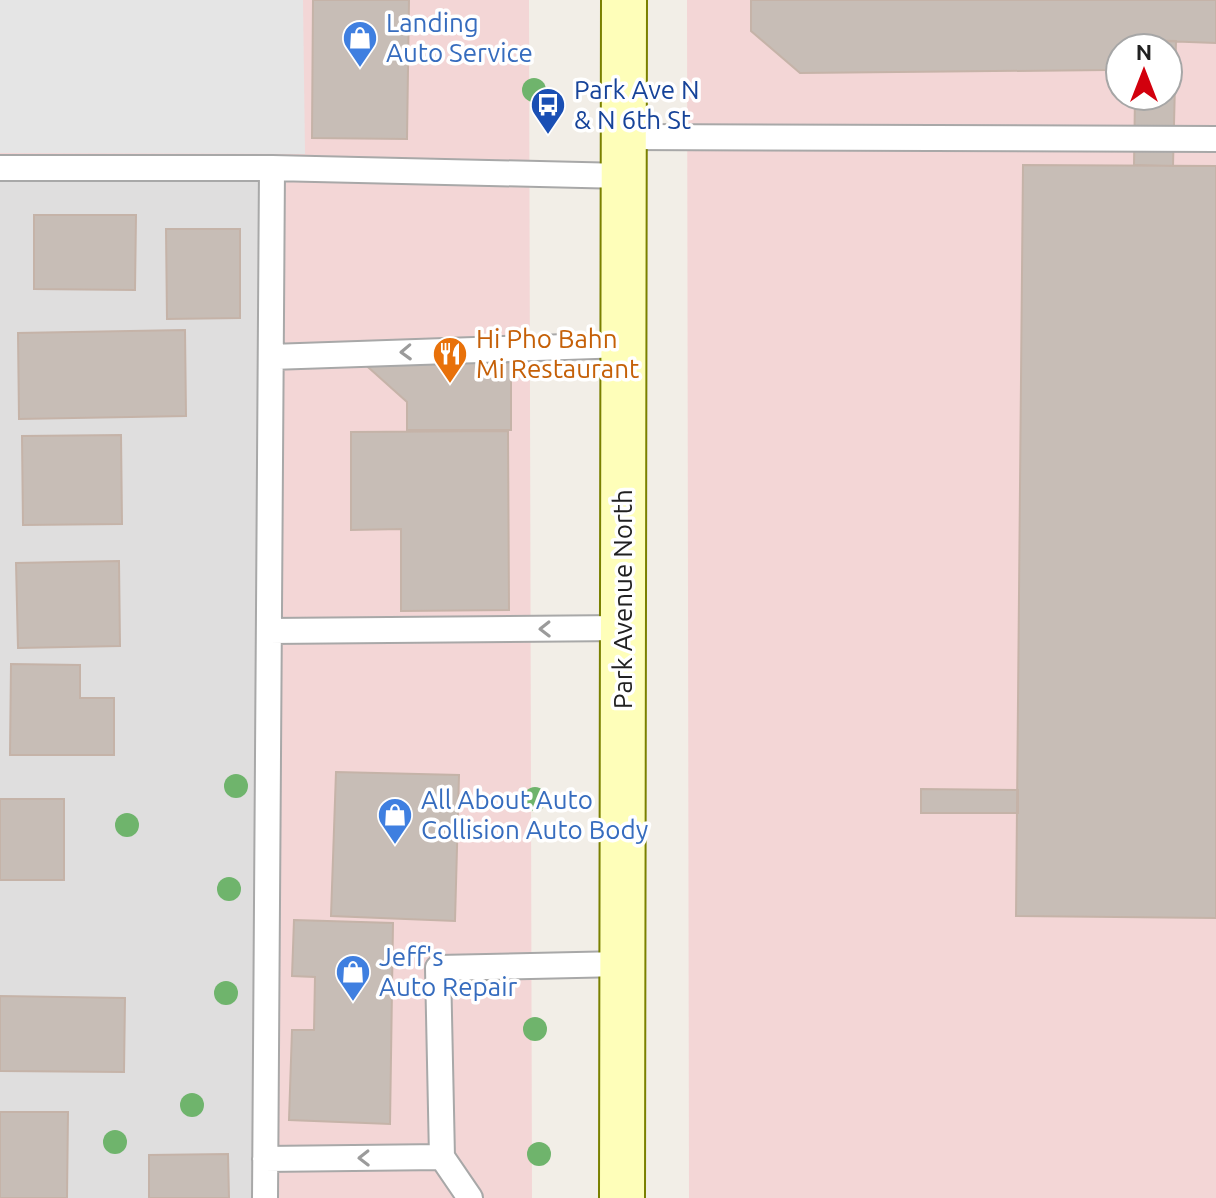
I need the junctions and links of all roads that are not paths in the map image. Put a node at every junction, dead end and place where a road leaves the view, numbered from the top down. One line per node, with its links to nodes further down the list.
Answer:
1 (624, 0): 3 (street, Park Avenue North)
2 (1216, 139): 3 (lane)
3 (624, 157): 5 (lane); 6 (street, Park Avenue North)
4 (0, 168): 5 (lane)
5 (272, 168): 7 (lane)
6 (624, 345): 7 (lane, one-way to 7); 8 (street, Park Avenue North)
7 (271, 357): 9 (lane)
8 (623, 628): 9 (lane, one-way to 9); 10 (street, Park Avenue North)
9 (269, 631): 12 (lane)
10 (622, 964): 11 (lane); 15 (street, Park Avenue North)
11 (442, 1157): 12 (lane, one-way to 12); 14 (lane)
12 (265, 1159): 13 (lane)
13 (265, 1198)
14 (470, 1198)
15 (622, 1198)

